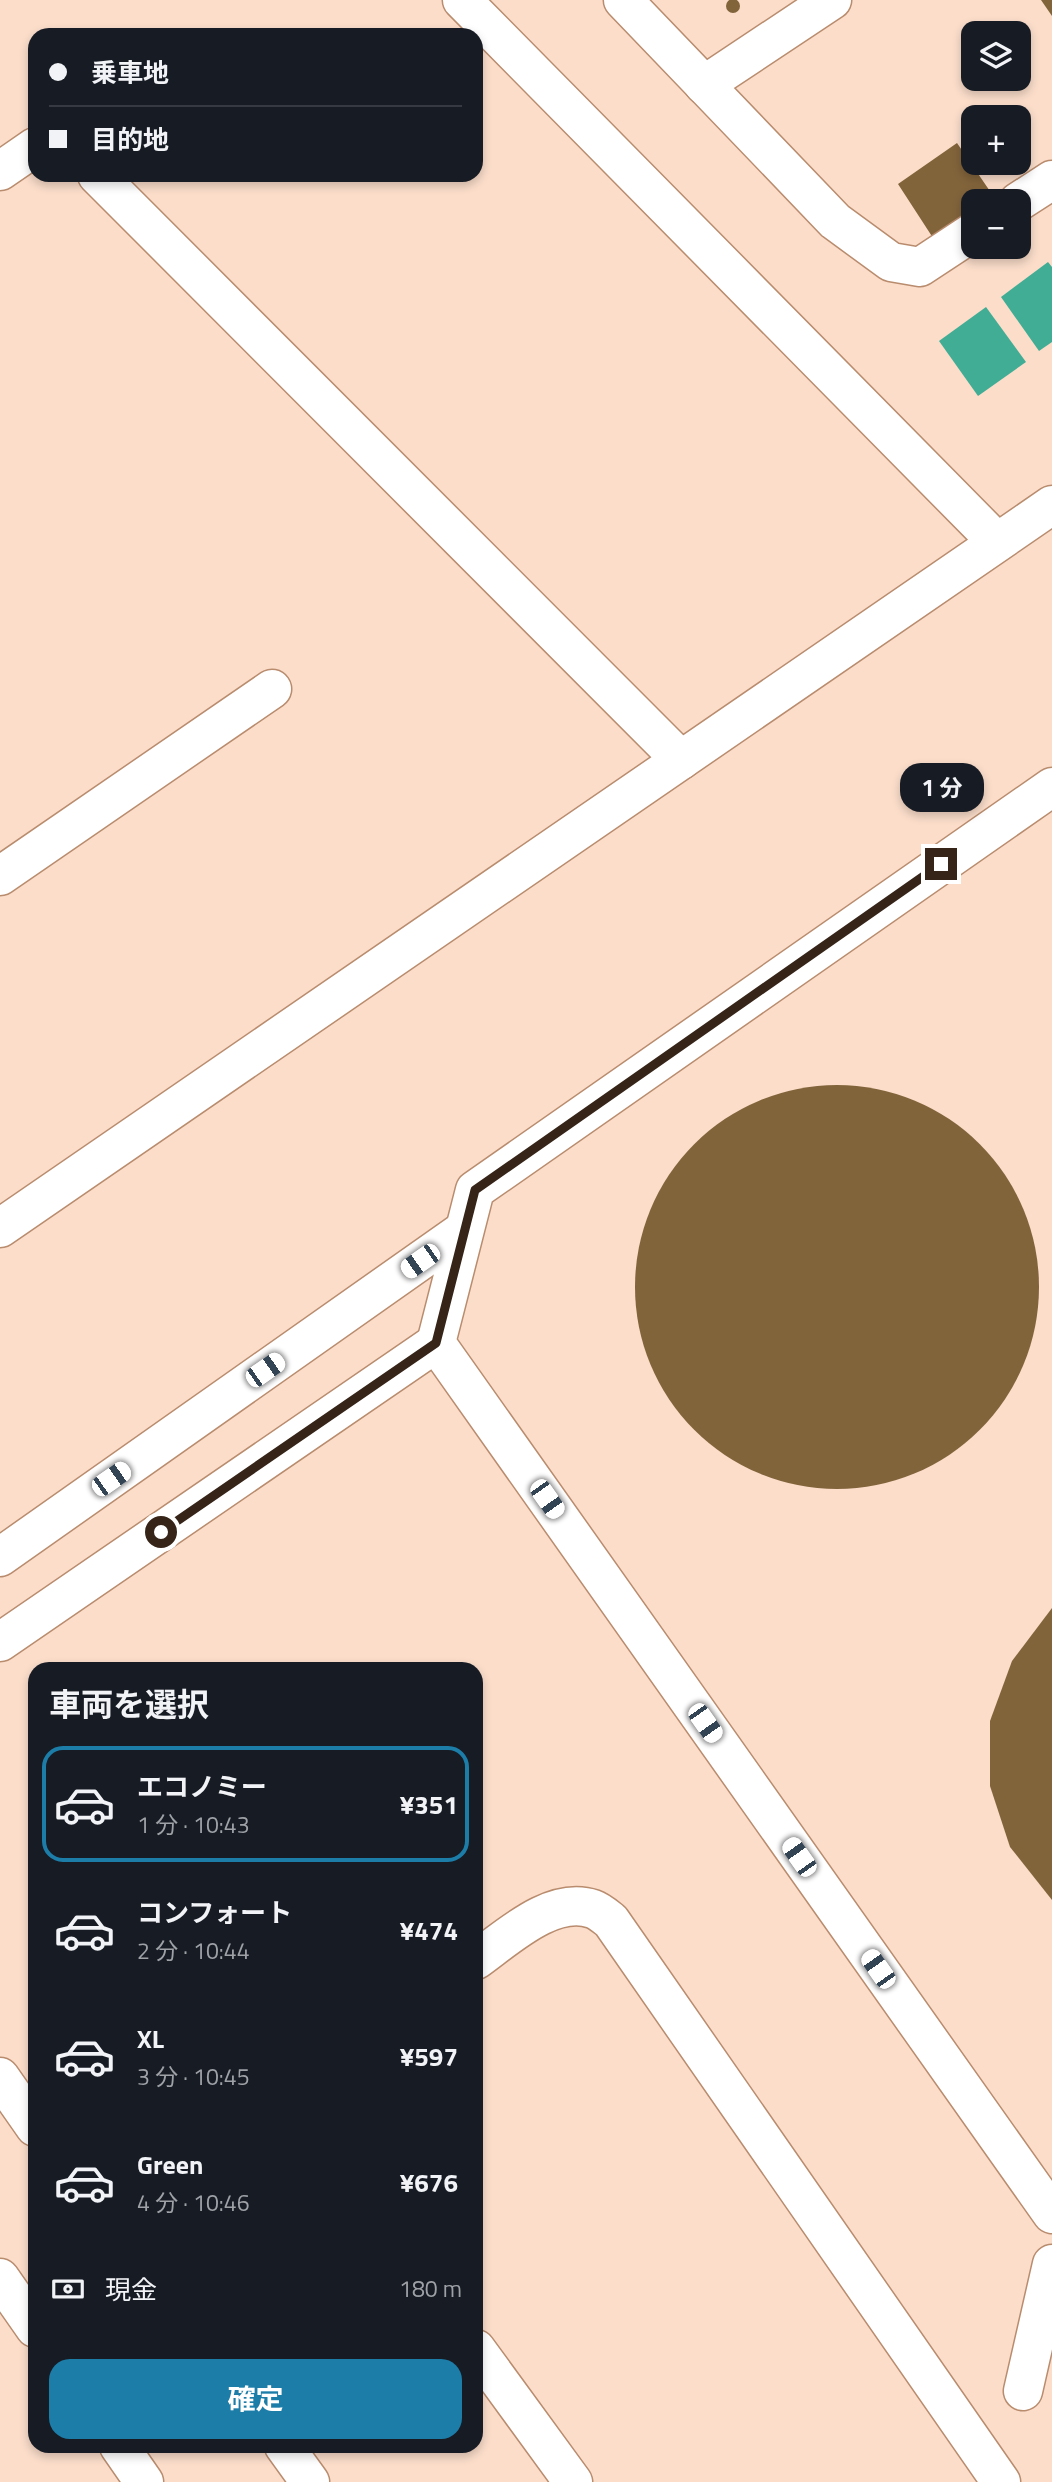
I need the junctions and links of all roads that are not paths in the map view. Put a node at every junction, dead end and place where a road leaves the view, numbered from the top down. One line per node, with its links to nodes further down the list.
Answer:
1 (462, 0): 12 (lane)
2 (623, 0): 4 (lane)
3 (832, 0): 4 (lane)
4 (704, 85): 10 (lane)
5 (28, 152): 6 (lane)
6 (0, 172)
7 (1052, 180): 9 (lane)
8 (104, 182): 14 (lane)
9 (1031, 194)
10 (961, 240)
11 (1052, 505): 12 (lane)
12 (998, 542): 14 (lane)
13 (272, 690): 16 (lane)
14 (681, 760): 17 (lane)
15 (1052, 786): 18 (lane)
16 (0, 876)
17 (0, 1228)
18 (464, 1230): 19 (lane); 20 (lane)
19 (436, 1343): 21 (lane); 25 (lane)
20 (0, 1557)
21 (0, 1642)
22 (483, 1955): 36 (lane)
23 (0, 2077): 24 (lane)
24 (28, 2117)
25 (1052, 2214)
26 (1052, 2264): 30 (lane)
27 (0, 2278): 28 (lane)
28 (28, 2318)
29 (483, 2359): 35 (lane)
30 (1023, 2391)
31 (124, 2453): 33 (lane)
32 (289, 2453): 34 (lane)
33 (144, 2482)
34 (310, 2482)
35 (573, 2482)
36 (1001, 2482)

